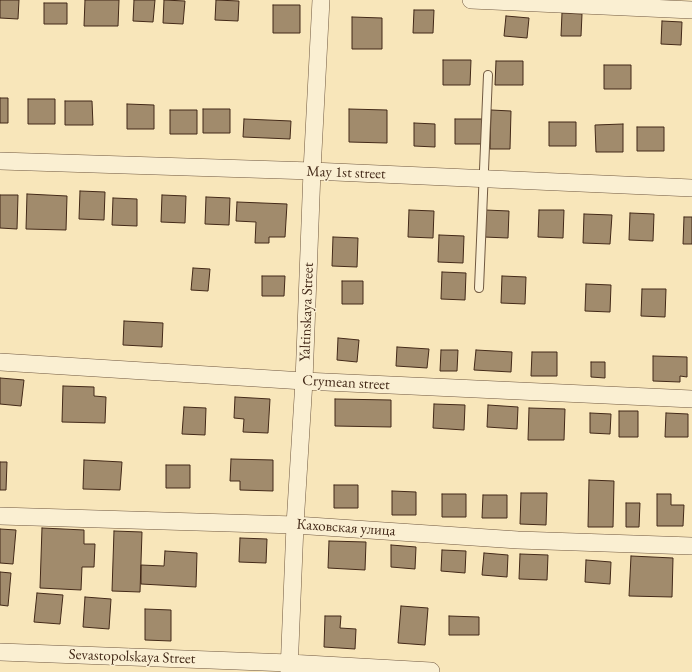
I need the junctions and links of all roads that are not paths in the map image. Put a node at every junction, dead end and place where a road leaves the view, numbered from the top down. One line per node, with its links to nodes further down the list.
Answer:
1 (321, 0): 6 (street, Yaltinskaya Street)
2 (471, 0): 3 (street)
3 (692, 10)
4 (488, 75): 7 (lane)
5 (0, 161): 6 (street, May 1st street)
6 (312, 171): 7 (street, May 1st street); 11 (street, Yaltinskaya Street)
7 (484, 179): 8 (street, May 1st street); 9 (lane)
8 (692, 188)
9 (479, 288)
10 (0, 362): 11 (street, Crymean street)
11 (304, 381): 12 (street, Crymean street); 14 (street, Yaltinskaya Street)
12 (692, 399)
13 (0, 516): 14 (street, Каховская улица)
14 (295, 524): 15 (street, Каховская улица); 17 (street, Yaltinskaya Street)
15 (692, 546)
16 (0, 652): 17 (street, Sevastopolskaya Street)
17 (289, 667): 18 (street, Sevastopolskaya Street)
18 (431, 670)

